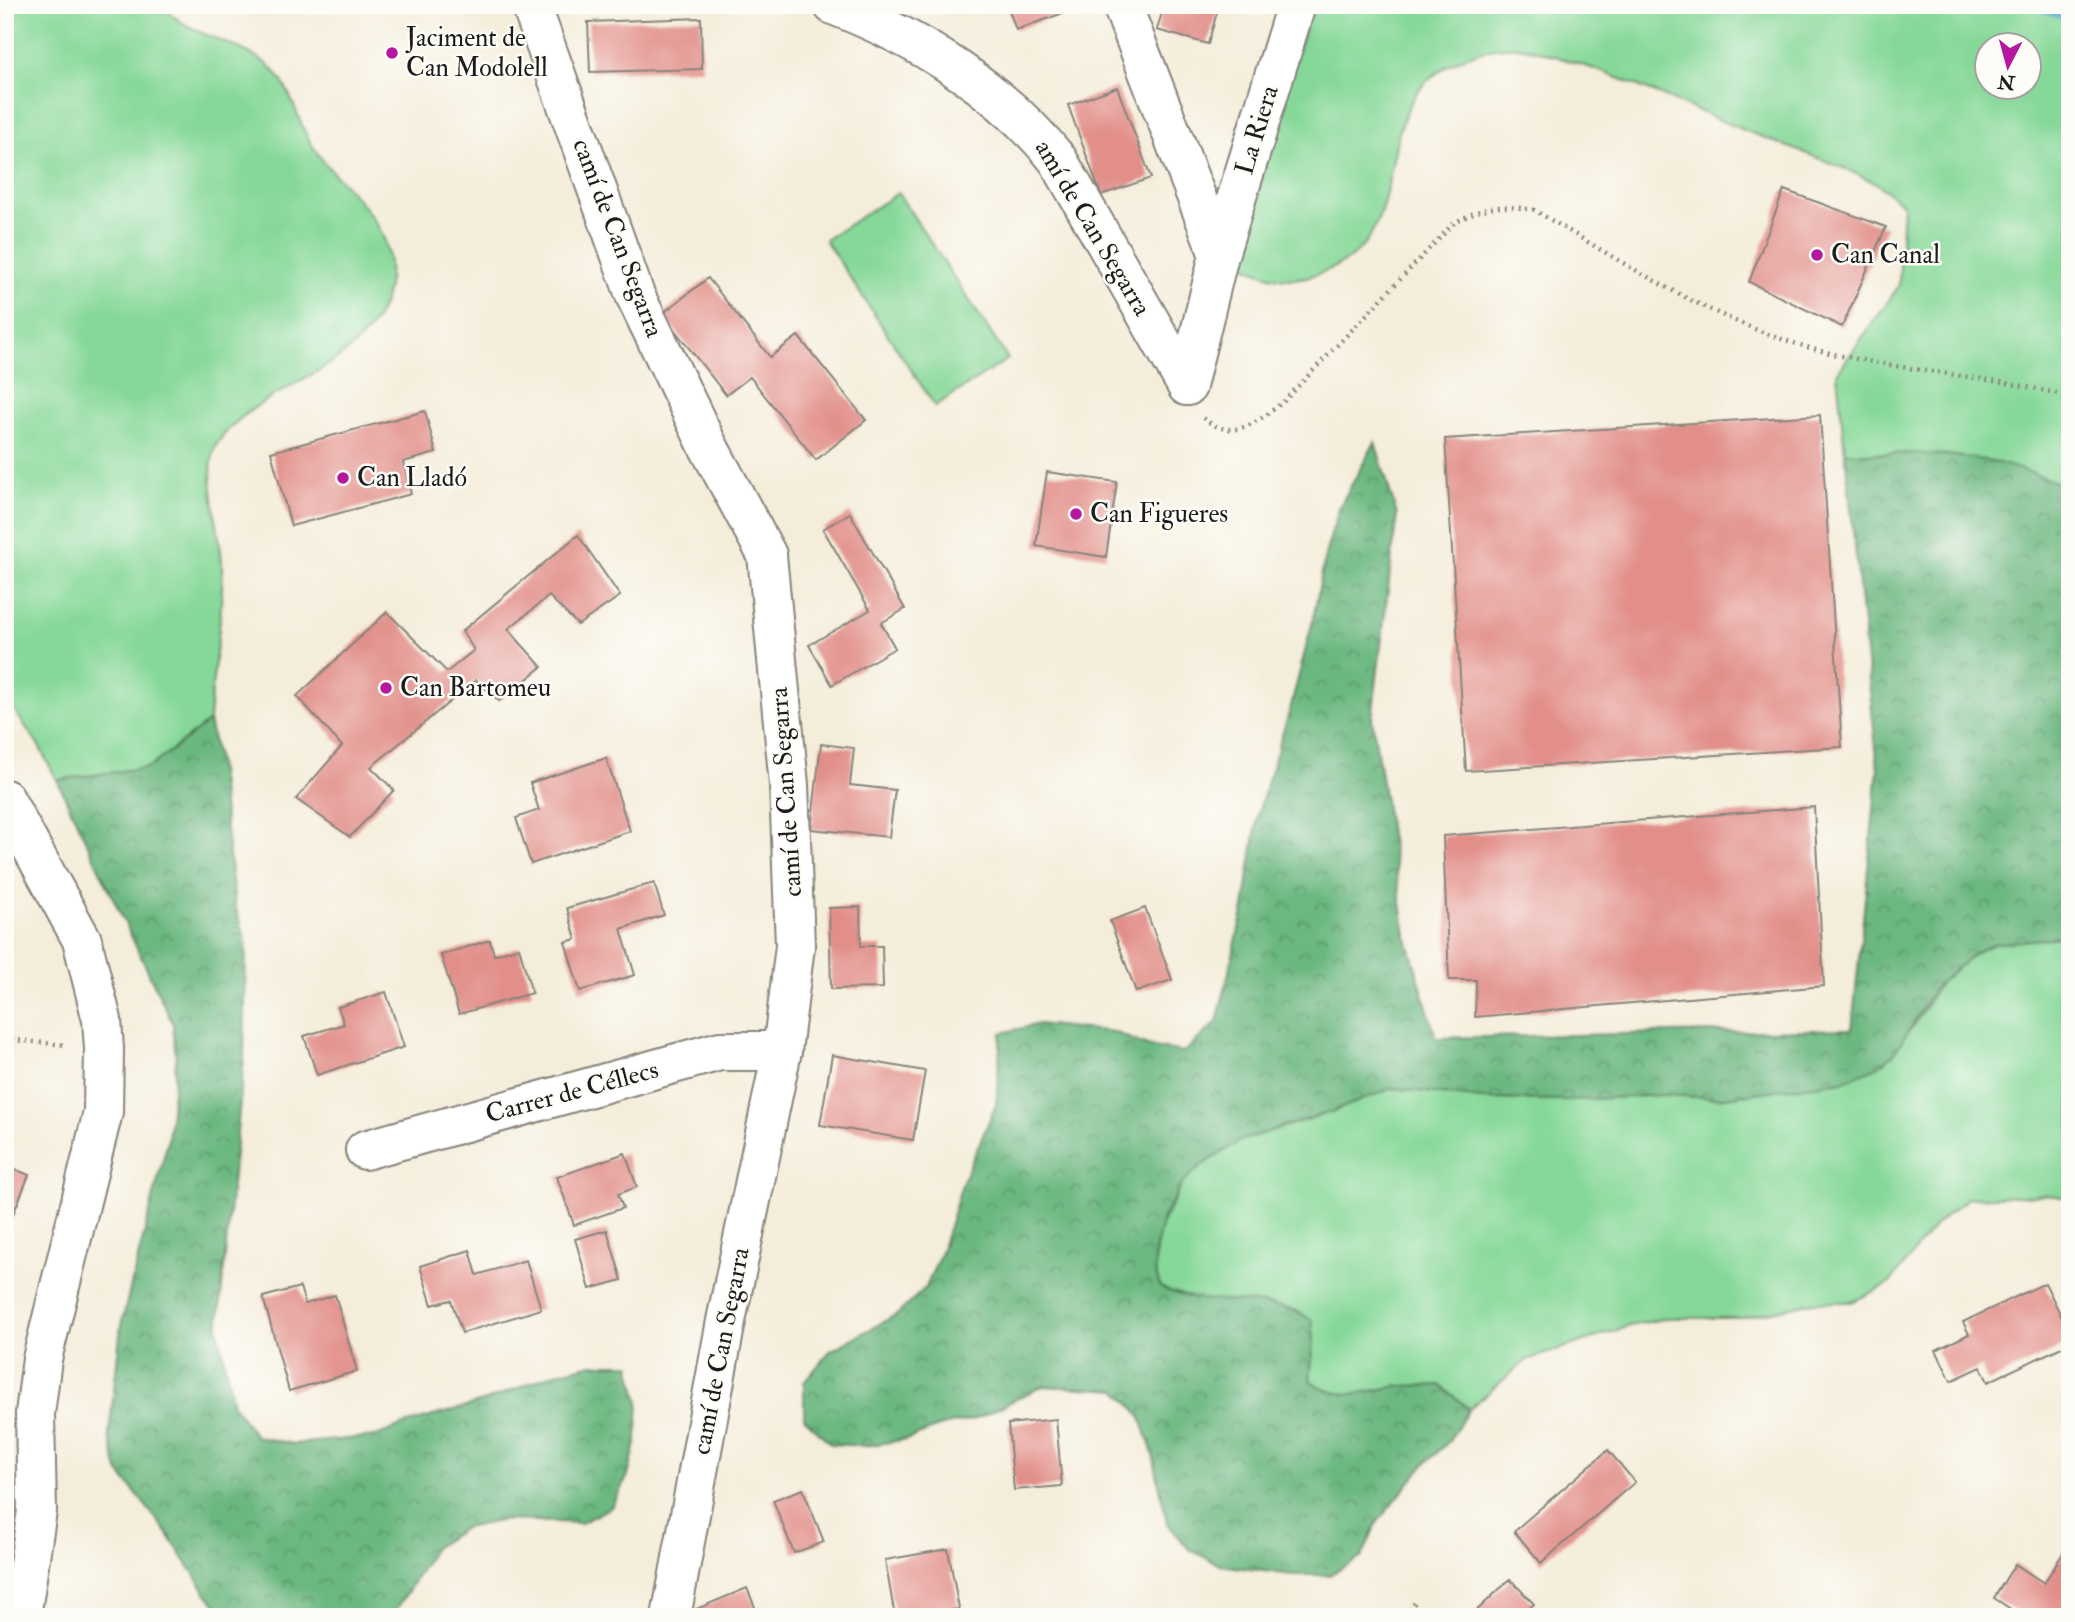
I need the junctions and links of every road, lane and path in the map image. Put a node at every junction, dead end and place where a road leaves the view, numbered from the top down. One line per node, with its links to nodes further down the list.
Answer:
1 (531, 5): 11 (street, camí de Can Segarra)
2 (834, 5): 6 (street, amí de Can Segarra)
3 (1122, 5): 5 (street)
4 (1296, 5): 5 (street, La Riera)
5 (1219, 255): 6 (street, La Riera)
6 (1187, 386): 7 (path)
7 (2070, 397)
8 (5, 799): 10 (street)
9 (5, 1039): 10 (path)
10 (104, 1049): 13 (street)
11 (782, 1051): 12 (street, Carrer de Céllecs); 16 (street, camí de Can Segarra)
12 (365, 1150)
13 (20, 1409): 15 (street)
14 (1415, 1602): 17 (path)
15 (21, 1617)
16 (671, 1617)
17 (1407, 1617)

